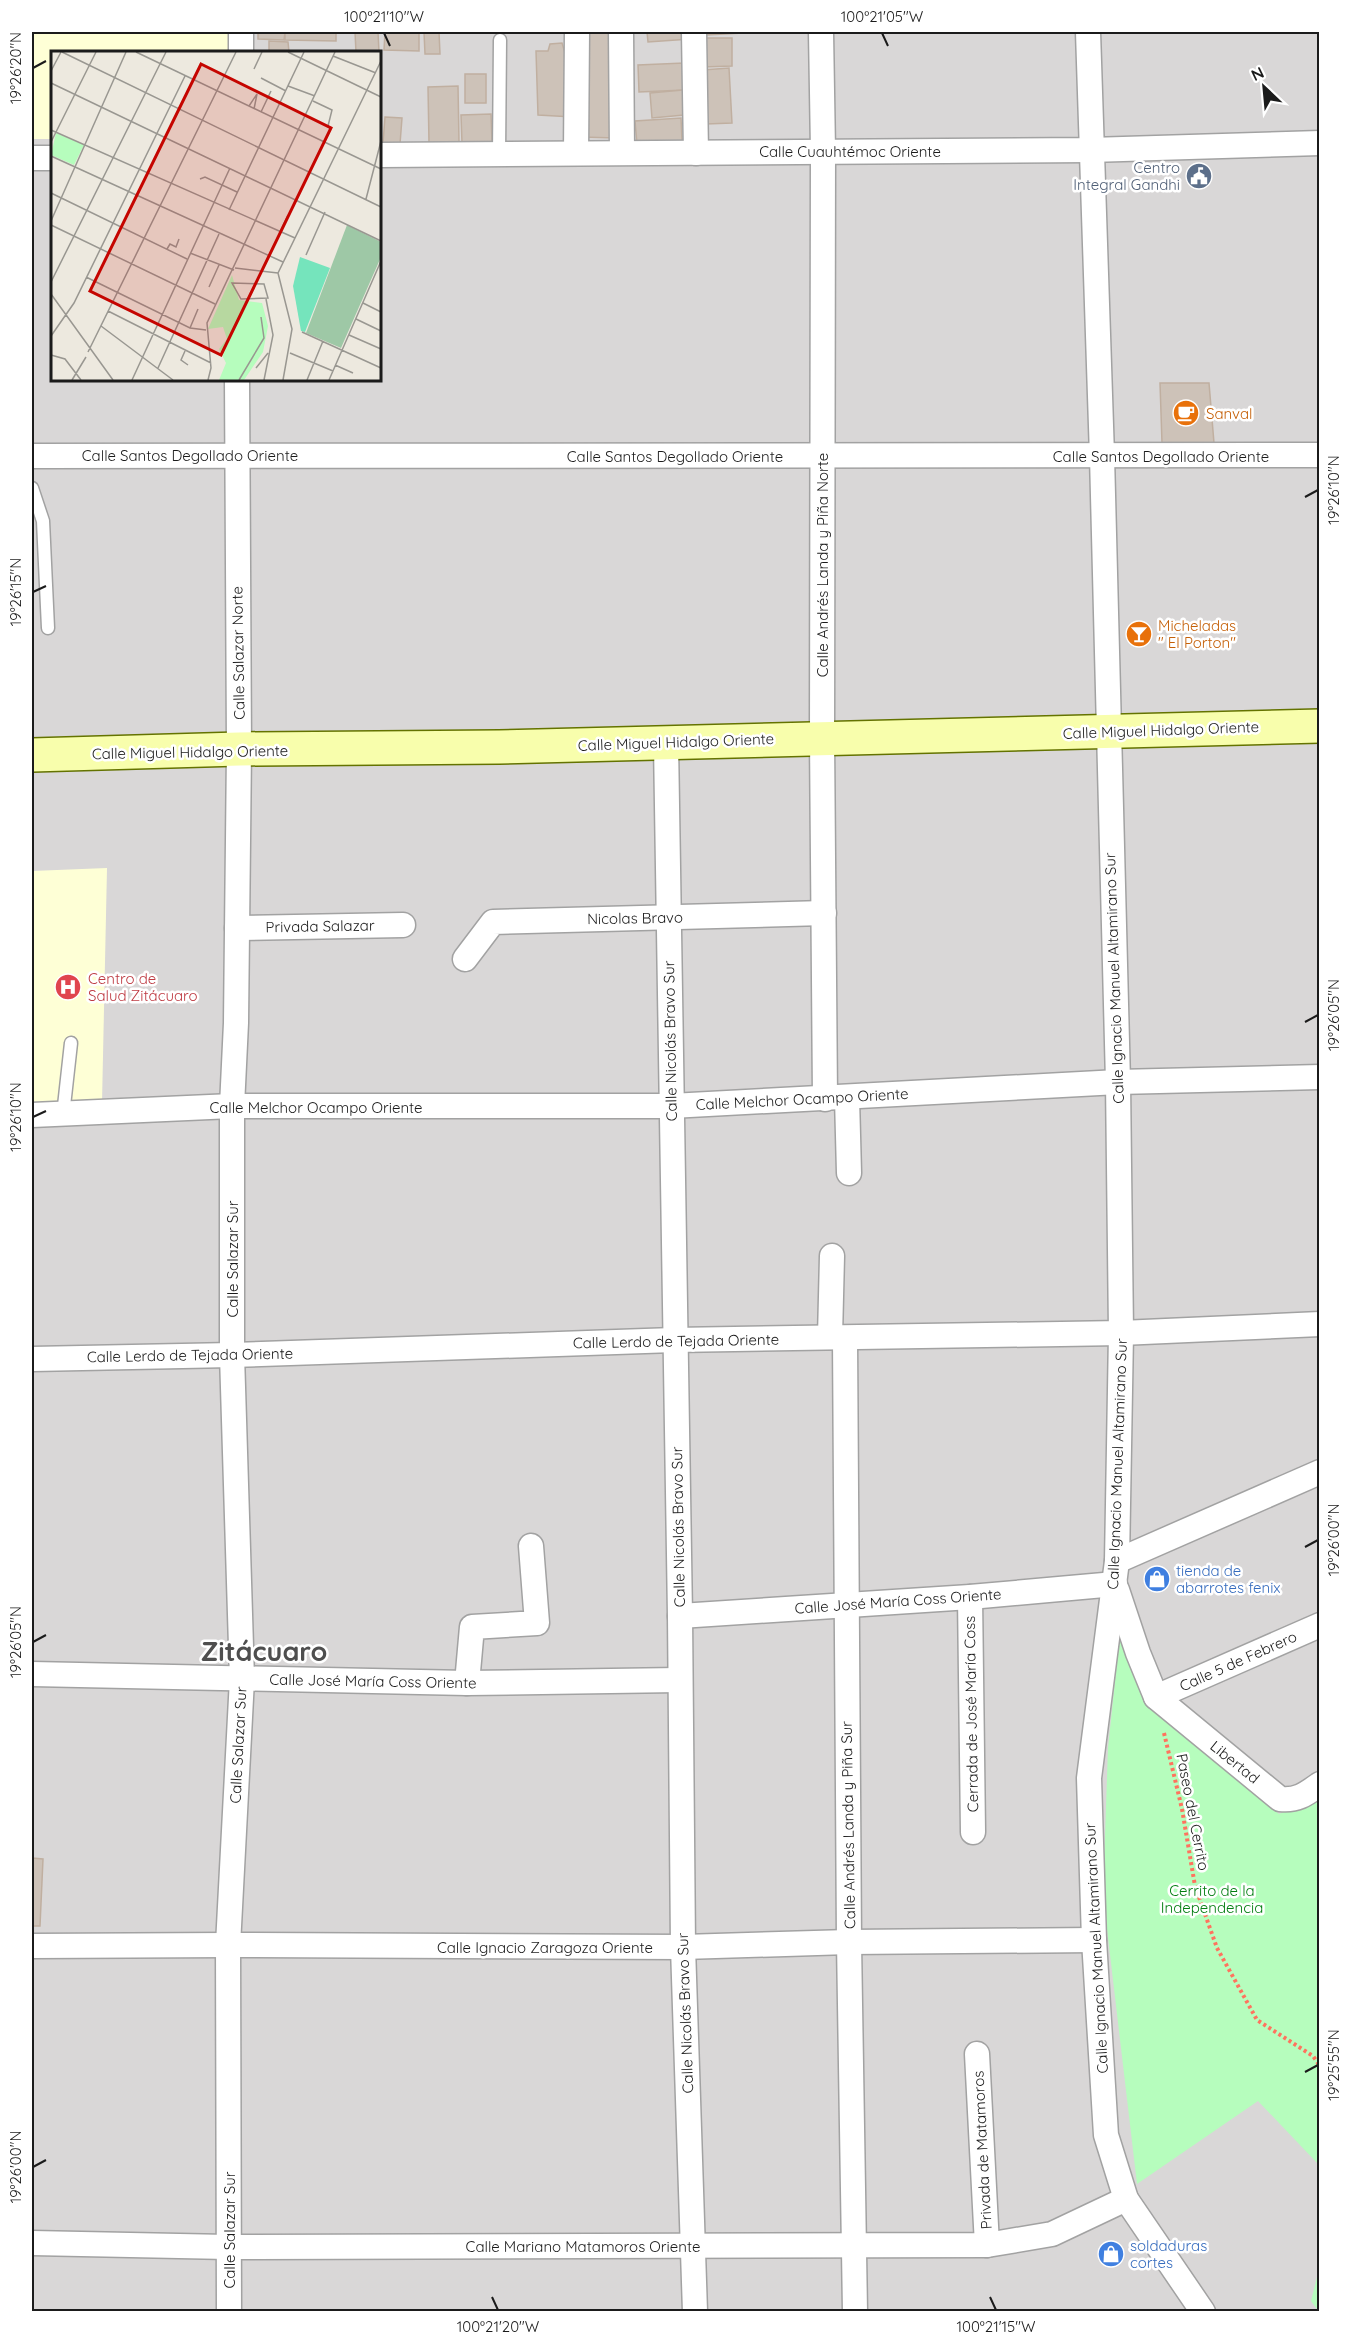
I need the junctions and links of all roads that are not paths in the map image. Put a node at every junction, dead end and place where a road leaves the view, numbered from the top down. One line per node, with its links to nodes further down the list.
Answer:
1 (241, 32): 8 (street)
2 (577, 32): 14 (street)
3 (621, 32): 12 (street)
4 (694, 32): 15 (street)
5 (821, 32): 11 (street, Calle Andrés Landa y Piña Norte)
6 (1088, 32): 10 (street, Calle Ignacio Manuel Altamirano Sur)
7 (500, 40): 13 (lane)
8 (241, 51)
9 (1320, 143): 10 (street, Calle Cuauhtémoc Oriente)
10 (1090, 150): 11 (street, Calle Cuauhtémoc Oriente); 24 (street, Calle Ignacio Manuel Altamirano Sur)
11 (823, 151): 15 (street, Calle Cuauhtémoc Oriente); 23 (street, Calle Andrés Landa y Piña Norte)
12 (622, 152): 14 (street, Calle Cuauhtémoc Oriente); 15 (street, Calle Cuauhtémoc Oriente)
13 (499, 153): 14 (street, Calle Cuauhtémoc Oriente); 16 (street, Calle Cuauhtémoc Oriente)
14 (576, 153)
15 (696, 153)
16 (381, 155)
17 (32, 158): 18 (street)
18 (51, 158)
19 (237, 381): 20 (street, Calle Salazar Norte)
20 (236, 454): 22 (street, Calle Santos Degollado Oriente); 23 (street, Calle Santos Degollado Oriente); 31 (street, Calle Salazar Norte)
21 (1320, 455): 24 (street, Calle Santos Degollado Oriente)
22 (32, 456)
23 (823, 456): 24 (street, Calle Santos Degollado Oriente); 29 (street, Calle Andrés Landa y Piña Norte)
24 (1102, 456): 28 (street, Calle Ignacio Manuel Altamirano Sur)
25 (32, 488): 26 (lane)
26 (48, 628)
27 (1320, 726): 28 (street, Calle Miguel Hidalgo Oriente)
28 (1107, 732): 29 (street, Calle Miguel Hidalgo Oriente); 40 (street, Calle Ignacio Manuel Altamirano Sur)
29 (822, 738): 30 (street, Calle Miguel Hidalgo Oriente); 33 (street, Calle Andrés Landa y Piña Norte)
30 (666, 743): 31 (street, Calle Miguel Hidalgo Oriente); 34 (street, Calle Nicolás Bravo Sur)
31 (239, 749): 32 (street, Calle Miguel Hidalgo Oriente); 36 (street, Calle Salazar Norte)
32 (32, 755)
33 (824, 913): 34 (street, Nicolas Bravo); 41 (street, Calle Andrés Landa y Piña Norte)
34 (668, 917): 37 (street, Nicolas Bravo); 43 (street, Calle Nicolás Bravo Sur)
35 (403, 925): 36 (street, Privada Salazar)
36 (237, 928): 42 (street, Calle Salazar Norte)
37 (465, 959)
38 (72, 1043): 45 (lane)
39 (1320, 1077): 40 (street, Calle Melchor Ocampo Oriente)
40 (1118, 1082): 41 (street, Calle Melchor Ocampo Oriente); 49 (street, Calle Ignacio Manuel Altamirano Sur)
41 (836, 1098): 43 (street, Calle Melchor Ocampo Oriente); 46 (street, Calle Andrés Landa y Piña Norte)
42 (232, 1106): 43 (street, Calle Melchor Ocampo Oriente); 45 (street, Calle Melchor Ocampo Oriente); 52 (street, Calle Salazar Sur)
43 (671, 1106): 51 (street, Calle Nicolás Bravo Sur)
44 (32, 1115): 45 (street, Calle Melchor Ocampo Oriente)
45 (63, 1115)
46 (849, 1173)
47 (832, 1256): 50 (street, Calle Andrés Landa y Piña Sur)
48 (1320, 1324): 49 (street, Calle Lerdo de Tejada Oriente)
49 (1121, 1333): 50 (street, Calle Lerdo de Tejada Oriente); 56 (street, Calle Ignacio Manuel Altamirano Sur)
50 (837, 1338): 51 (street, Calle Lerdo de Tejada Oriente); 58 (street, Calle Andrés Landa y Piña Sur)
51 (674, 1340): 52 (street, Calle Lerdo de Tejada Oriente); 59 (street, Calle Nicolás Bravo Sur)
52 (232, 1355): 53 (street, Calle Lerdo de Tejada Oriente); 62 (street, Calle Salazar Sur)
53 (32, 1359)
54 (1320, 1472): 56 (street, Calle José María Coss Oriente)
55 (531, 1546): 64 (street)
56 (1116, 1573): 57 (street, Calle José María Coss Oriente); 65 (street); 68 (street, Calle Ignacio Manuel Altamirano Sur)
57 (970, 1597): 58 (street, Calle José María Coss Oriente); 67 (street, Cerrada de José María Coss)
58 (845, 1605): 59 (street, Calle José María Coss Oriente); 69 (street, Calle Andrés Landa y Piña Sur)
59 (680, 1616): 63 (street, Calle Nicolás Bravo Sur)
60 (1320, 1625): 65 (street, Calle 5 de Febrero)
61 (32, 1674): 62 (street, Calle José María Coss Oriente)
62 (242, 1679): 64 (street, Calle José María Coss Oriente); 70 (street, Calle Salazar Sur)
63 (679, 1680): 64 (street, Calle José María Coss Oriente); 72 (street, Calle Nicolás Bravo Sur)
64 (467, 1683)
65 (1156, 1697): 66 (street, Libertad)
66 (1320, 1784)
67 (973, 1832)
68 (1094, 1940): 69 (street, Calle Ignacio Zaragoza Oriente); 74 (street, Calle Ignacio Manuel Altamirano Sur)
69 (849, 1942): 72 (street, Calle Ignacio Zaragoza Oriente); 76 (street, Calle Andrés Landa y Piña Sur)
70 (228, 1945): 71 (street, Calle Ignacio Zaragoza Oriente); 72 (street, Calle Ignacio Zaragoza Oriente); 79 (street, Calle Salazar Sur)
71 (32, 1946)
72 (683, 1947): 78 (street, Calle Nicolás Bravo Sur)
73 (977, 2054): 77 (street, Privada de Matamoros)
74 (1126, 2199): 77 (street, Calle Mariano Matamoros Oriente); 83 (street, Calle Ignacio Manuel Altamirano Sur)
75 (32, 2243): 79 (street, Calle Mariano Matamoros Oriente)
76 (852, 2244): 77 (street, Calle Mariano Matamoros Oriente); 78 (street, Calle Mariano Matamoros Oriente); 82 (street, Calle Andrés Landa y Piña Sur)
77 (987, 2245)
78 (693, 2246): 79 (street, Calle Mariano Matamoros Oriente); 81 (street, Calle Nicolás Bravo Sur)
79 (228, 2247): 80 (street, Calle Salazar Sur)
80 (229, 2312)
81 (695, 2312)
82 (855, 2312)
83 (1203, 2312)

